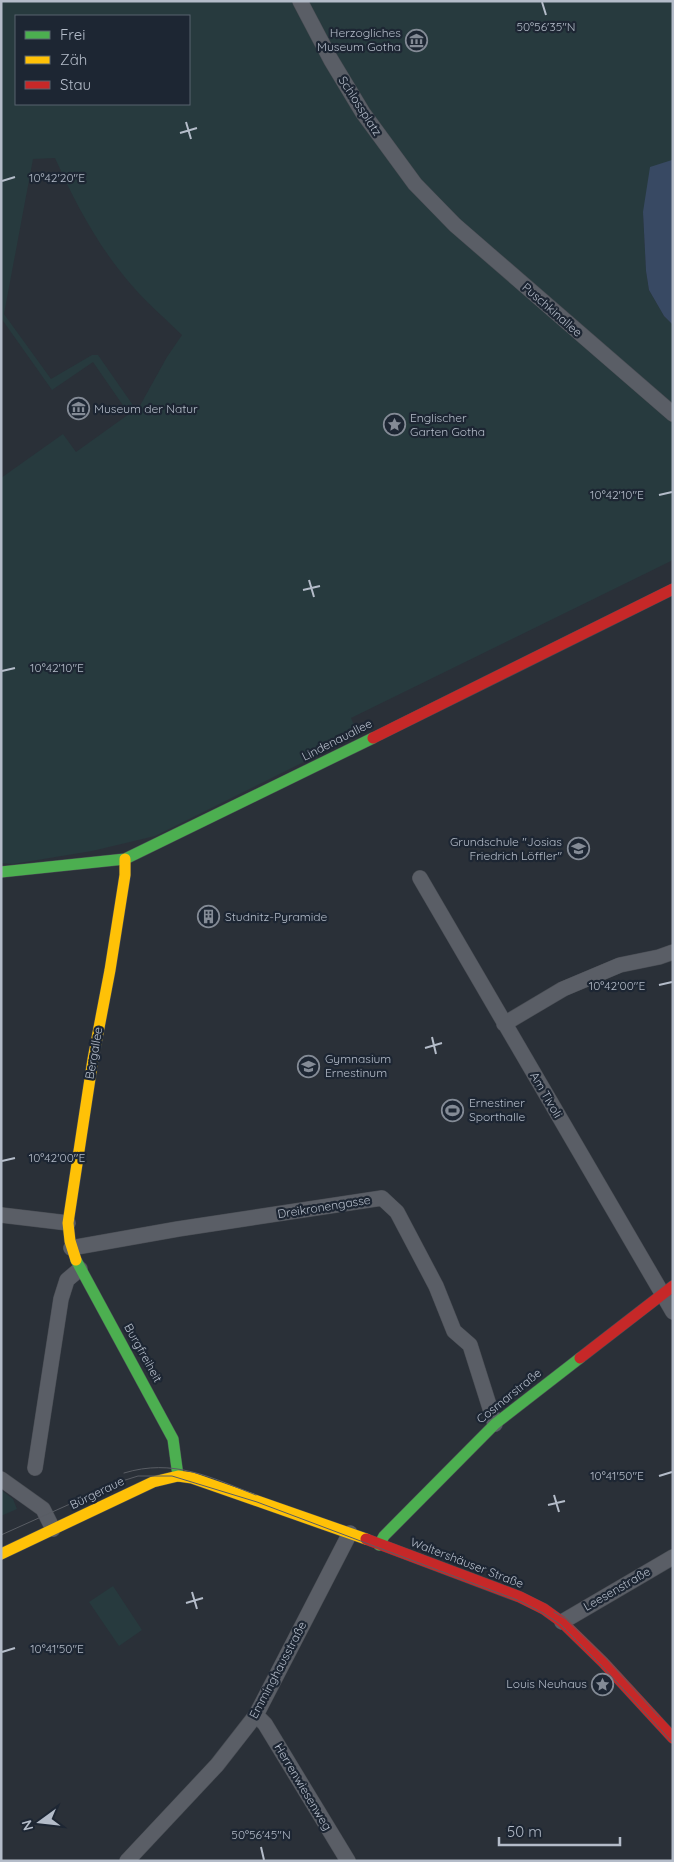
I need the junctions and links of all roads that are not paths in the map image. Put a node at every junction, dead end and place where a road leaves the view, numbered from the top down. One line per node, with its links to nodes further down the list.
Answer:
1 (300, 1): 2 (street, Schlossplatz)
2 (432, 203): 3 (street, Puschkinallee)
3 (673, 414)
4 (673, 589): 5 (street, Lindenauallee)
5 (125, 859): 6 (street, Lindenauallee); 11 (street, Bergallee)
6 (1, 872)
7 (420, 878): 9 (street, Am Tivoli)
8 (673, 952): 9 (street)
9 (504, 1024): 14 (street, Am Tivoli)
10 (1, 1216): 11 (street)
11 (68, 1223): 12 (street, Bergallee)
12 (71, 1248): 13 (street, Burgfreiheit); 16 (street, Dreikronengasse)
13 (80, 1269): 17 (street); 18 (street, Burgfreiheit)
14 (667, 1289): 15 (street, Am Tivoli); 16 (street, Cosmarstraße)
15 (673, 1312)
16 (495, 1424): 23 (street, Cosmarstraße)
17 (35, 1468)
18 (178, 1476): 20 (street, Bürgeraue); 21 (street, Bürgeraue)
19 (1, 1478): 21 (street)
20 (209, 1483): 22 (street, Waltershäuser Straße)
21 (53, 1529): 24 (street, Bürgeraue)
22 (350, 1533): 23 (street, Waltershäuser Straße); 27 (street, Emminghausstraße)
23 (379, 1544): 26 (street, Waltershäuser Straße)
24 (1, 1554)
25 (673, 1557): 26 (street, Leesenstraße)
26 (562, 1622): 28 (street, Waltershäuser Straße)
27 (256, 1715): 29 (street, Emminghausstraße); 30 (street, Herrenwiesenweg)
28 (673, 1738)
29 (127, 1861)
30 (348, 1861)

